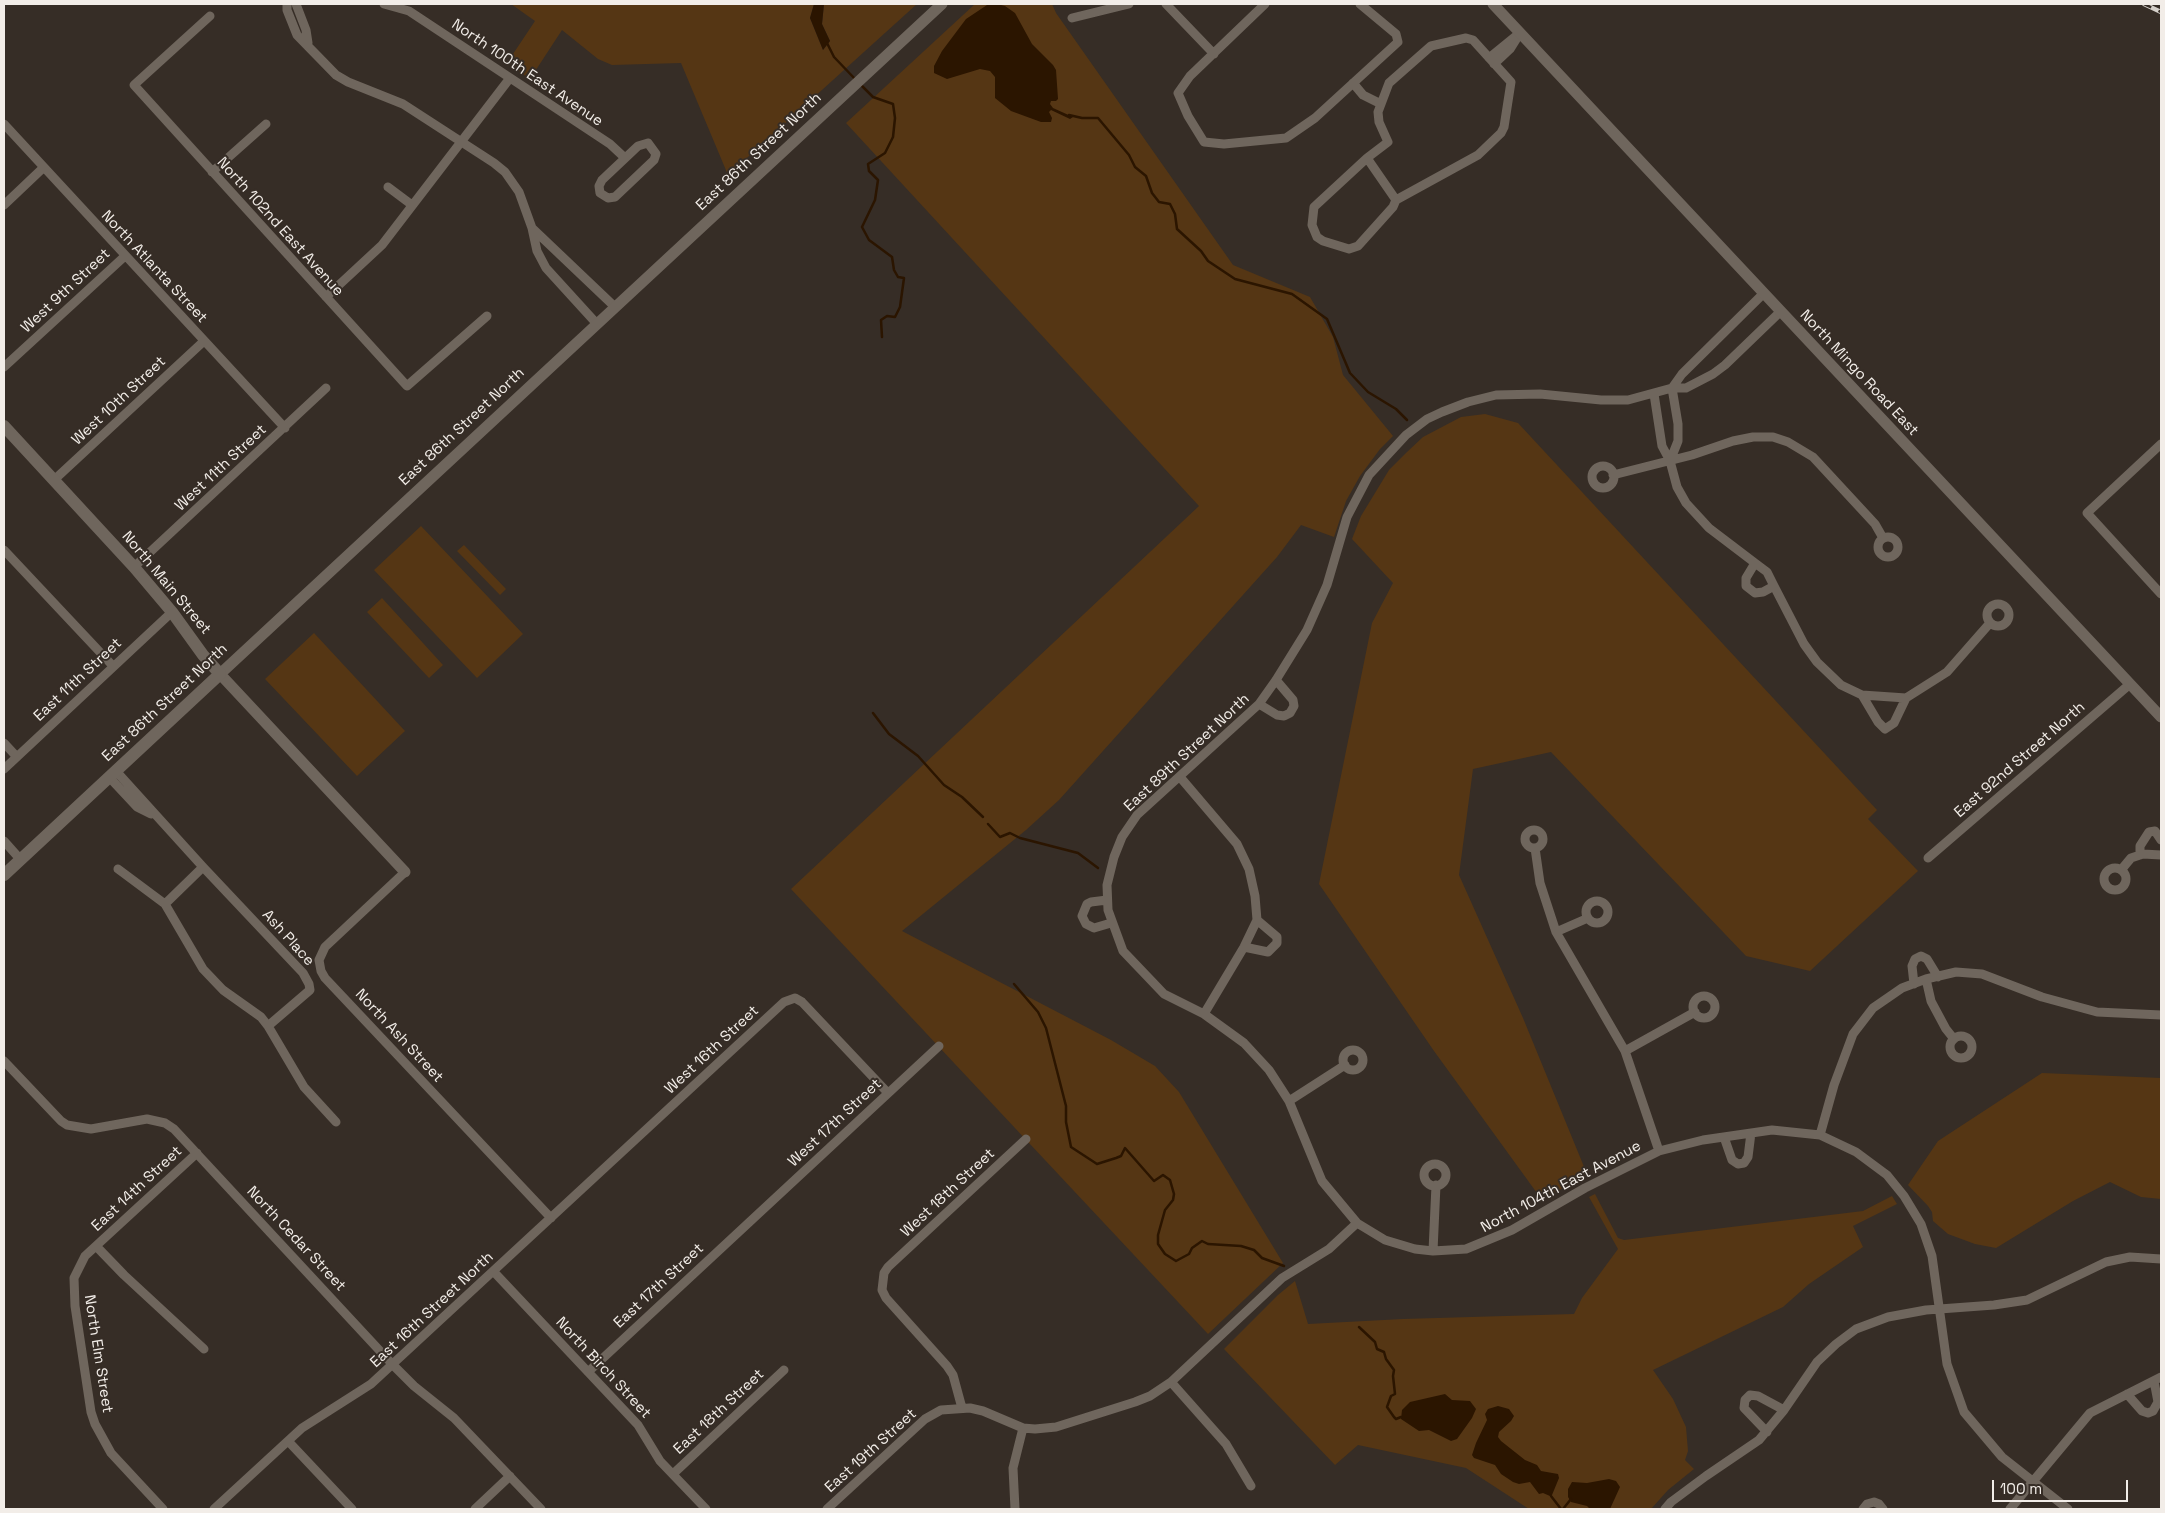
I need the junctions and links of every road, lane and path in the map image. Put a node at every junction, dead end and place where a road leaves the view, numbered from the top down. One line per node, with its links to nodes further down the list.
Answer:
1 (287, 4): 13 (street)
2 (296, 4): 13 (street)
3 (384, 4): 16 (street, North 100th East Avenue)
4 (942, 4): 34 (street, East 86th Street North)
5 (1129, 4): 11 (street)
6 (1166, 4): 14 (street)
7 (1265, 4): 14 (street)
8 (1360, 4): 17 (street)
9 (1492, 4): 12 (street, North Mingo Road East)
10 (210, 16): 25 (street, North 102nd East Avenue)
11 (1072, 18)
12 (1520, 33): 15 (street); 32 (street, North Mingo Road East)
13 (308, 43): 21 (street)
14 (1214, 54): 17 (street)
15 (1492, 61): 18 (street); 27 (street)
16 (510, 78): 21 (street); 22 (street, North 100th East Avenue)
17 (1353, 83): 18 (street)
18 (1381, 104): 23 (street)
19 (4, 124): 24 (street, North Atlanta Street)
20 (266, 124): 25 (street)
21 (462, 143): 29 (street); 30 (street)
22 (625, 158): 22 (street)
23 (1366, 158): 27 (street); 27 (street)
24 (43, 168): 28 (street); 31 (street, North Atlanta Street)
25 (212, 172): 33 (street, North 102nd East Avenue)
26 (388, 187): 29 (street)
27 (1396, 200)
28 (4, 205)
29 (412, 205): 33 (street)
30 (532, 228): 34 (street); 37 (street)
31 (125, 256): 38 (street, North Atlanta Street); 39 (street, West 9th Street)
32 (1763, 294): 35 (street, North Mingo Road East); 41 (street)
33 (326, 297): 36 (street, North 102nd East Avenue)
34 (615, 307): 37 (street, East 86th Street North)
35 (1780, 312): 41 (street, East 89th Street North); 60 (street, North Mingo Road East)
36 (487, 316)
37 (597, 324): 58 (street, East 86th Street North)
38 (204, 342): 44 (street, North Atlanta Street); 48 (street, West 10th Street)
39 (4, 367)
40 (326, 388): 44 (street, West 11th Street)
41 (1672, 388): 42 (street, East 89th Street North); 46 (street)
42 (1654, 394): 46 (street); 59 (street, East 89th Street North)
43 (4, 426): 48 (main road, North Main Street)
44 (285, 428): 52 (street, West 11th Street)
45 (2161, 444): 54 (street)
46 (1670, 461): 47 (street); 49 (street); 51 (street)
47 (1613, 474)
48 (54, 480): 52 (main road, North Main Street)
49 (1883, 538)
50 (4, 550): 57 (street)
51 (1756, 562): 53 (street); 53 (street)
52 (134, 567): 55 (main road, North Main Street)
53 (1774, 586): 61 (street)
54 (2161, 594)
55 (172, 612): 57 (street, East 11th Street); 58 (main road, North Main Street)
56 (1990, 623): 62 (street)
57 (113, 666): 66 (street, East 11th Street)
58 (220, 674): 68 (main road, East 86th Street North); 80 (street, North Main Street)
59 (1276, 680): 63 (street, East 89th Street North); 63 (street)
60 (2130, 684): 64 (street, North Mingo Road East); 75 (street, East 92nd Street North)
61 (1862, 696): 62 (street); 62 (street)
62 (1906, 698)
63 (1259, 704): 69 (street, East 89th Street North)
64 (2161, 717)
65 (4, 743): 66 (street)
66 (17, 757): 67 (street, East 11th Street)
67 (4, 769)
68 (112, 774): 76 (main road, East 86th Street North); 77 (street, Ash Place)
69 (1180, 777): 82 (street, East 89th Street North); 85 (street)
70 (2161, 840): 73 (street)
71 (4, 841): 76 (street)
72 (1535, 848): 87 (street)
73 (2140, 855): 74 (street); 79 (street)
74 (2161, 855)
75 (1928, 858)
76 (20, 859): 81 (main road, East 86th Street North)
77 (203, 867): 83 (street); 95 (street, Ash Place)
78 (118, 869): 83 (street)
79 (2121, 870)
80 (405, 872): 112 (street, North Ash Street)
81 (4, 874)
82 (1107, 900): 86 (street, East 89th Street North); 86 (street)
83 (165, 904): 95 (street)
84 (1588, 918): 87 (street)
85 (1257, 920): 88 (street); 88 (street)
86 (1111, 923): 93 (street, North 104th East Avenue)
87 (1556, 932): 98 (street)
88 (1244, 947): 93 (street)
89 (1938, 977): 90 (street); 91 (street); 94 (street)
90 (1926, 979): 91 (street); 96 (street)
91 (1914, 984): 106 (street)
92 (1694, 1012): 98 (street)
93 (1204, 1014): 102 (street, North 104th East Avenue)
94 (2161, 1015)
95 (268, 1026): 104 (street)
96 (1954, 1039)
97 (939, 1046): 101 (street, West 17th Street)
98 (1625, 1051): 109 (street)
99 (4, 1061): 110 (street, North Cedar Street)
100 (1345, 1065): 102 (street)
101 (888, 1093): 103 (street, West 16th Street); 113 (street, West 17th Street)
102 (1288, 1101): 114 (street, North 104th East Avenue)
103 (659, 1118): 112 (street, East 16th Street North)
104 (336, 1122)
105 (1751, 1133): 106 (street, North 104th East Avenue); 107 (street, North 104th East Avenue); 107 (street)
106 (1820, 1135): 119 (street)
107 (1724, 1137): 109 (street, North 104th East Avenue)
108 (1026, 1138): 127 (street, West 18th Street)
109 (1658, 1151): 116 (street, North 104th East Avenue)
110 (197, 1153): 115 (street, East 14th Street); 121 (street, North Cedar Street)
111 (1436, 1185): 116 (street)
112 (551, 1218): 118 (street, East 16th Street North)
113 (749, 1220): 123 (street, East 17th Street)
114 (1357, 1223): 116 (street, North 104th East Avenue); 125 (street)
115 (96, 1246): 120 (street); 136 (street, North Elm Street)
116 (1434, 1251)
117 (2161, 1260): 119 (street)
118 (494, 1272): 121 (street, East 16th Street North); 123 (street, North Birch Street)
119 (1938, 1308): 128 (street); 134 (street)
120 (204, 1349)
121 (393, 1365): 131 (street, East 16th Street North); 133 (street, North Cedar Street)
122 (784, 1370): 132 (street, East 18th Street)
123 (588, 1372): 132 (street, North Birch Street)
124 (2158, 1379): 126 (street); 126 (street)
125 (1171, 1382): 129 (street); 135 (street)
126 (2127, 1394): 134 (street)
127 (962, 1408): 129 (street, East 19th Street); 142 (street, East 19th Street)
128 (1784, 1410): 130 (street); 130 (street)
129 (1023, 1428): 143 (street)
130 (1767, 1432): 144 (street)
131 (288, 1441): 137 (street, East 16th Street North); 138 (street)
132 (672, 1474): 141 (street, North Birch Street)
133 (510, 1476): 139 (street); 140 (street, North Cedar Street)
134 (2034, 1482): 147 (street); 148 (street)
135 (1251, 1486)
136 (163, 1509)
137 (214, 1509)
138 (352, 1509)
139 (475, 1509)
140 (541, 1509)
141 (706, 1509)
142 (827, 1509)
143 (1014, 1509)
144 (1666, 1509)
145 (1864, 1509): 146 (street)
146 (1883, 1509)
147 (2010, 1509)
148 (2068, 1509)

